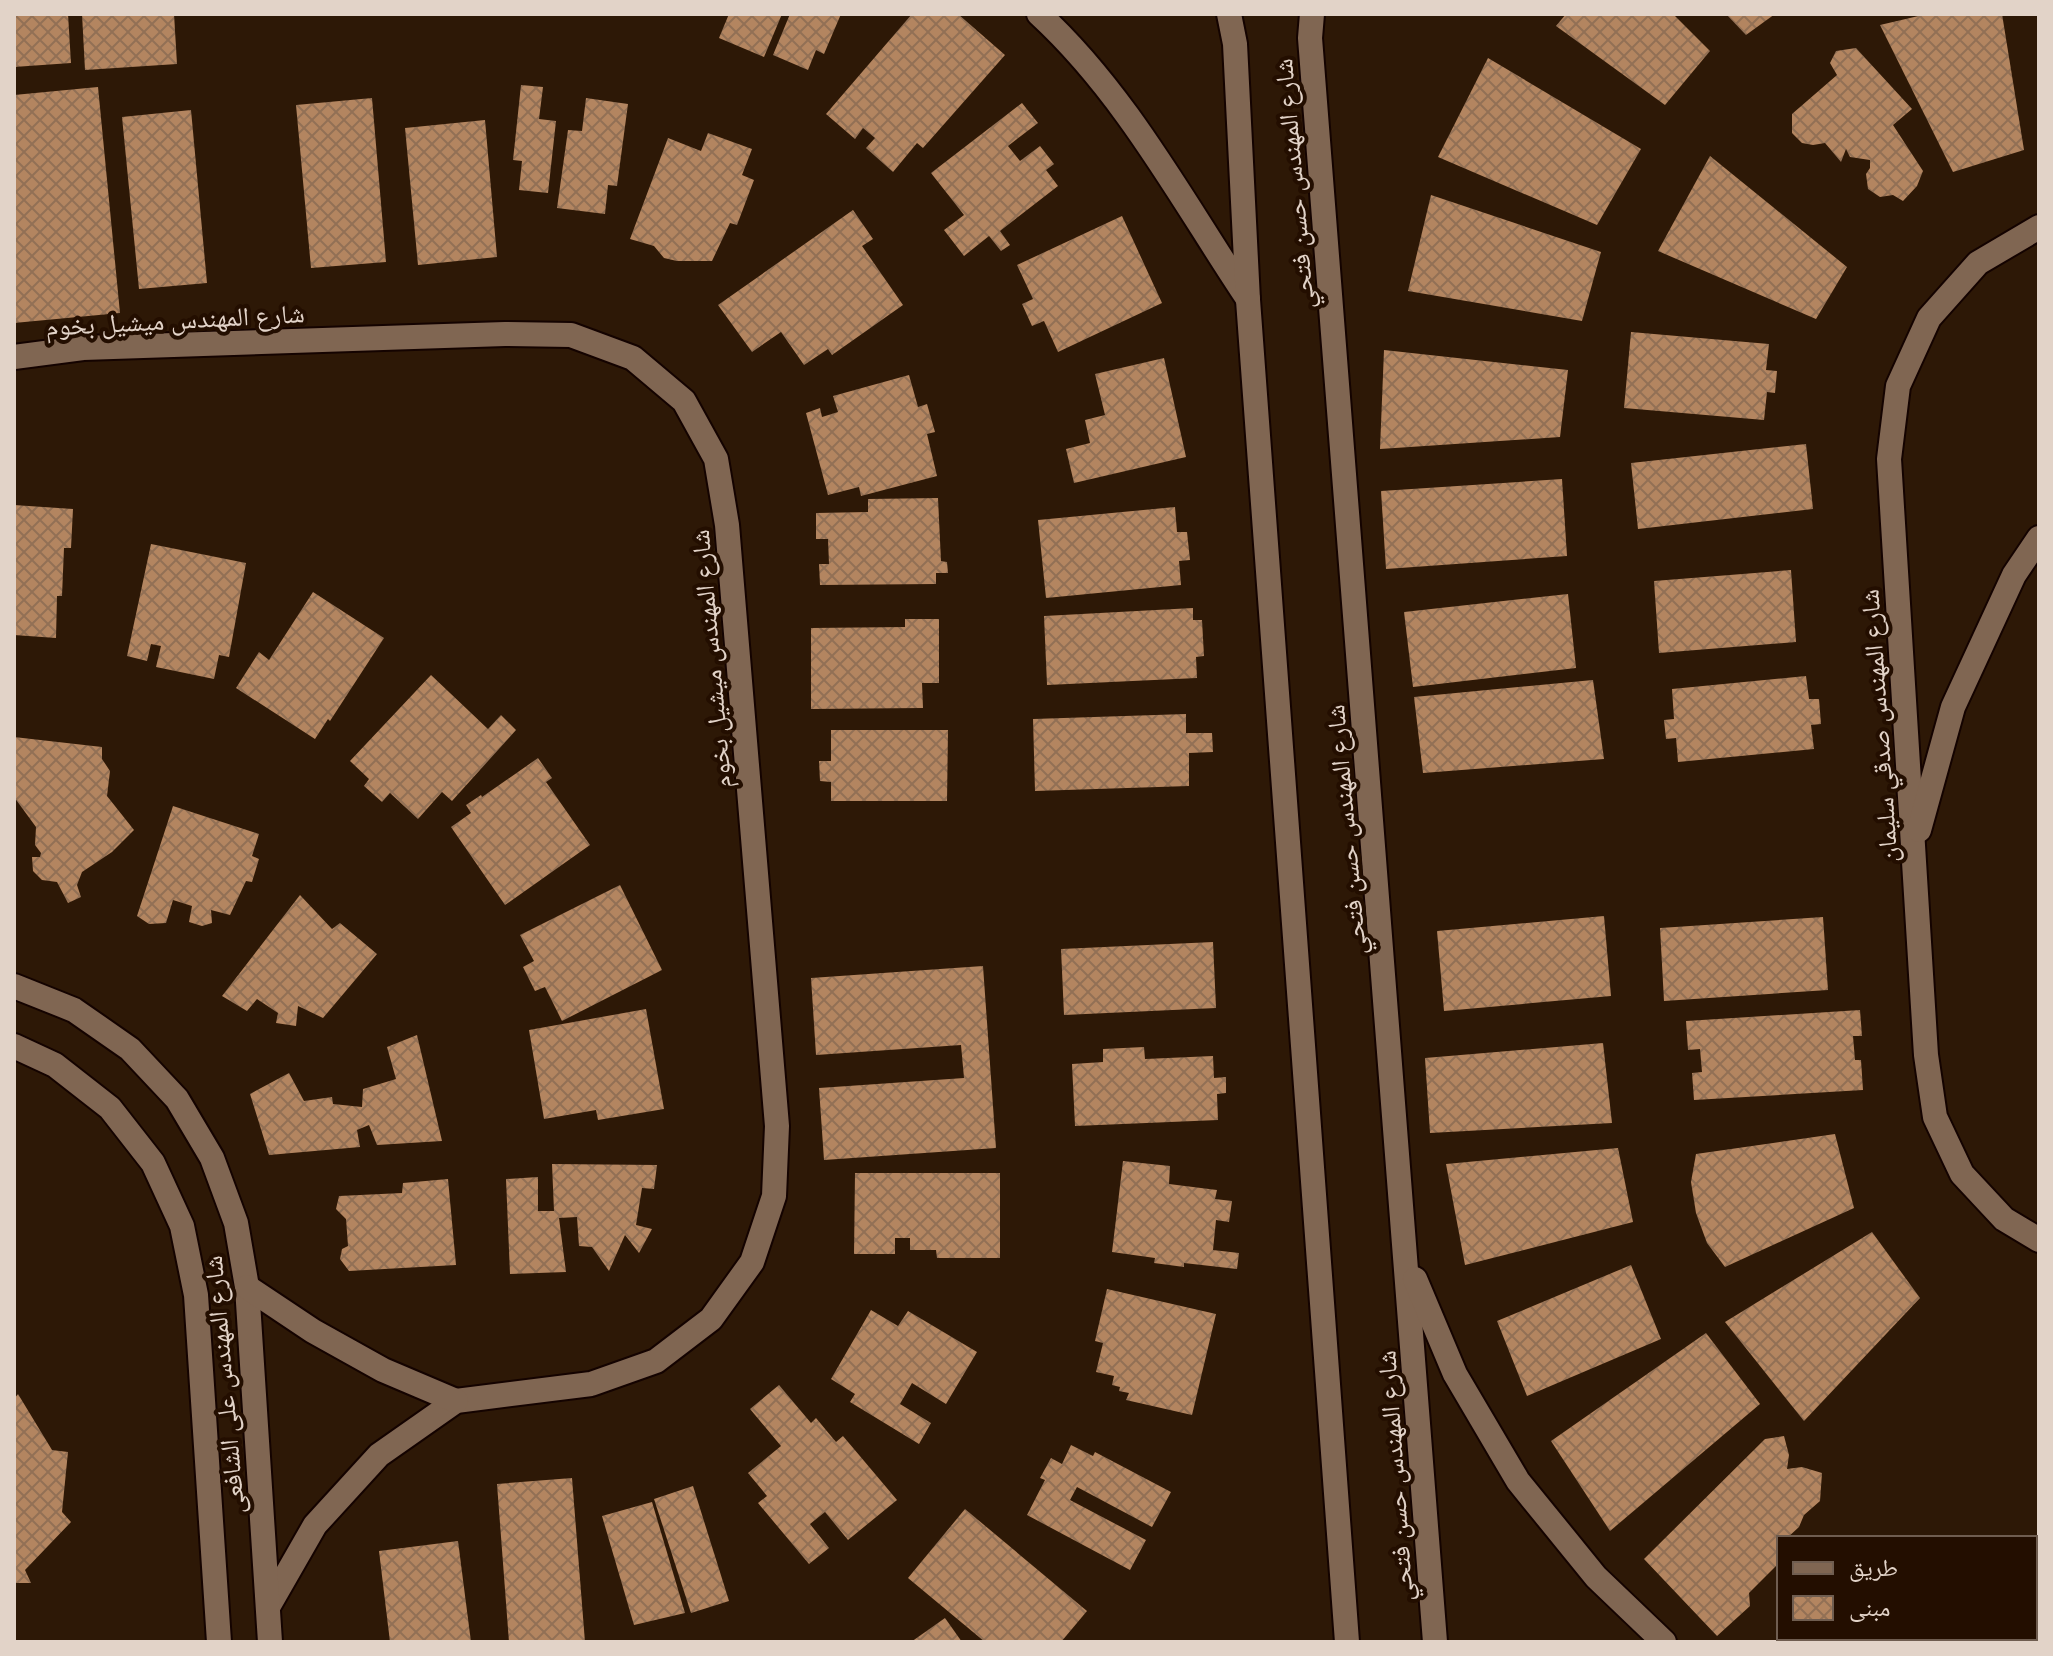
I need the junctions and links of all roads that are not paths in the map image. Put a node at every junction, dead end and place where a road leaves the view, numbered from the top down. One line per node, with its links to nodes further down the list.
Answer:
1 (1039, 14): 5 (street)
2 (1229, 14): 5 (street, شارع المهندس حسن فتحي)
3 (1312, 14): 12 (street, شارع المهندس حسن فتحي)
4 (2039, 227): 8 (street, شارع المهندس صدقي سليمان)
5 (1248, 300): 18 (street, شارع المهندس حسن فتحي)
6 (14, 357): 14 (street, شارع المهندس ميشيل بخوم)
7 (2039, 538): 8 (street)
8 (1914, 847): 11 (street, شارع المهندس صدقي سليمان)
9 (14, 986): 13 (street, شارع المهندس على الشافعى)
10 (14, 1046): 16 (street, شارع المهندس على الشافعى)
11 (2039, 1240)
12 (1407, 1260): 19 (street, شارع المهندس حسن فتحي); 20 (street)
13 (247, 1287): 14 (street); 15 (street, شارع المهندس على الشافعى)
14 (456, 1401): 15 (street, شارع المهندس ميشيل بخوم)
15 (268, 1607): 17 (street, شارع المهندس على الشافعى)
16 (219, 1642)
17 (270, 1642)
18 (1347, 1642)
19 (1435, 1642)
20 (1664, 1642)

